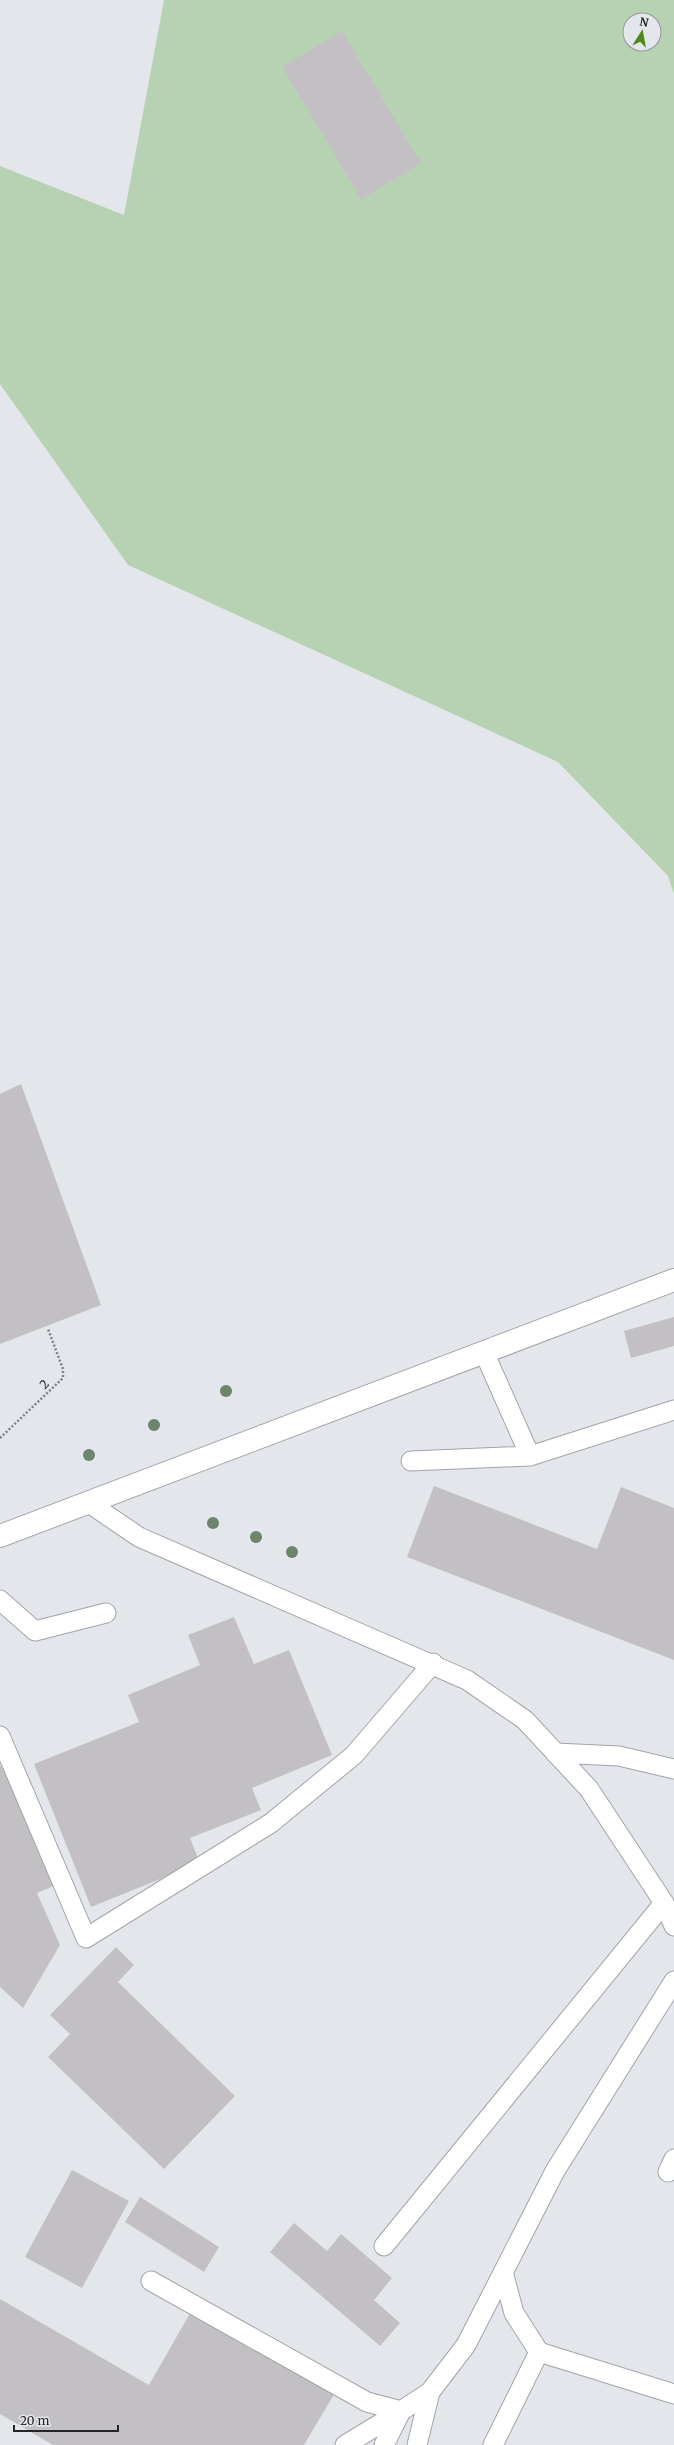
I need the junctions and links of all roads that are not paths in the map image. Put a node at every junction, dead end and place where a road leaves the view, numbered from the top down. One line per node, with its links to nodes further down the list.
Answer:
1 (674, 1280): 2 (street)
2 (484, 1352): 4 (lane); 6 (street)
3 (674, 1410): 4 (lane)
4 (530, 1456): 5 (lane)
5 (411, 1461)
6 (89, 1503): 7 (street); 10 (lane)
7 (0, 1536)
8 (0, 1600): 9 (lane)
9 (106, 1613)
10 (433, 1663): 11 (lane); 12 (lane)
11 (0, 1736)
12 (555, 1753): 13 (lane); 14 (lane)
13 (674, 1769)
14 (664, 1903): 15 (lane); 17 (lane)
15 (674, 1926)
16 (674, 1982): 18 (lane)
17 (384, 2246)
18 (503, 2272): 20 (lane); 21 (lane)
19 (151, 2281): 23 (lane)
20 (539, 2352): 22 (lane); 27 (lane)
21 (430, 2392): 23 (lane); 26 (lane)
22 (674, 2394)
23 (401, 2411): 24 (lane); 25 (lane)
24 (345, 2445)
25 (384, 2445)
26 (417, 2445)
27 (493, 2445)

